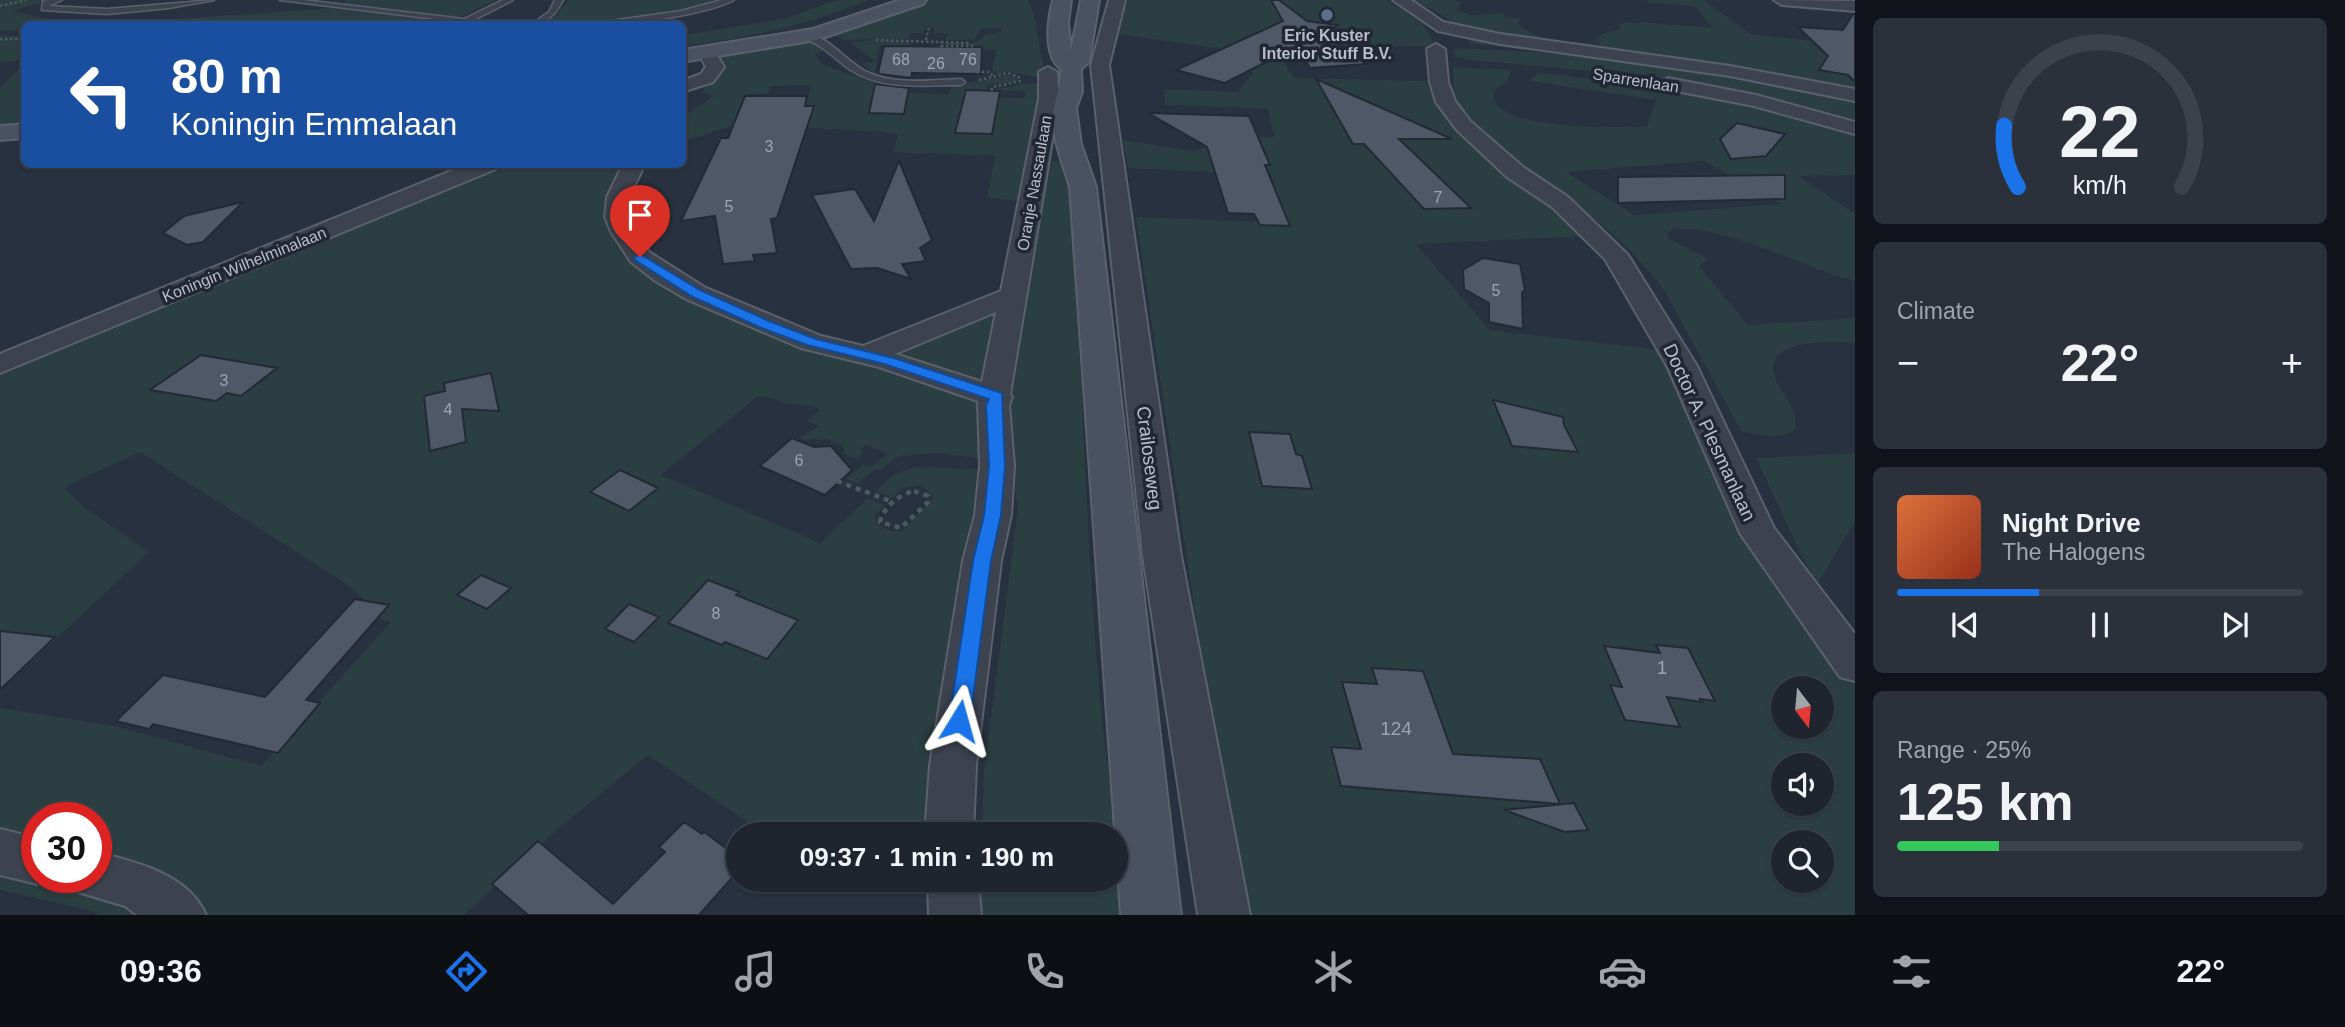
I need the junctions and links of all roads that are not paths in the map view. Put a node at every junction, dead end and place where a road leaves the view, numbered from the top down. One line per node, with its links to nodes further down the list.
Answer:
1 (58, 0): 2 (lane)
2 (210, 0)
3 (284, 0): 14 (lane)
4 (509, 0): 14 (lane)
5 (559, 0): 16 (lane)
6 (730, 0): 17 (lane)
7 (917, 0): 18 (main road)
8 (1062, 0): 23 (main road, Crailoseweg)
9 (1090, 0): 23 (main road, Crailoseweg)
10 (1117, 0): 47 (street, Crailoseweg)
11 (1401, 0): 19 (street, Sparrenlaan)
12 (1782, 0): 13 (street)
13 (1855, 6)
14 (467, 20): 15 (lane)
15 (473, 21)
16 (540, 21)
17 (617, 21)
18 (807, 36): 20 (main road); 24 (lane)
19 (1445, 43): 27 (street, Sparrenlaan); 38 (street, Doctor A. Plesmanlaan)
20 (708, 54): 21 (main road); 22 (street)
21 (686, 56)
22 (707, 78): 26 (street); 28 (street)
23 (1052, 78): 34 (street, Oranje Nassaulaan); 46 (main road, Crailoseweg)
24 (961, 82)
25 (1649, 82): 29 (street, Sparrenlaan)
26 (686, 86)
27 (1855, 95)
28 (686, 102)
29 (1855, 128)
30 (21, 131): 31 (main road)
31 (0, 134)
32 (478, 168): 36 (street, Koningin Wilhelminalaan)
33 (632, 168): 35 (street)
34 (1014, 295): 35 (street); 37 (street, Oranje Nassaulaan)
35 (864, 356): 37 (street)
36 (0, 364)
37 (997, 397): 39 (street, Oranje Nassaulaan)
38 (1855, 665)
39 (948, 822)
40 (0, 852): 41 (street)
41 (21, 857)
42 (112, 879): 44 (street)
43 (954, 892): 45 (street)
44 (180, 915)
45 (955, 915)
46 (1152, 915)
47 (1224, 915)

